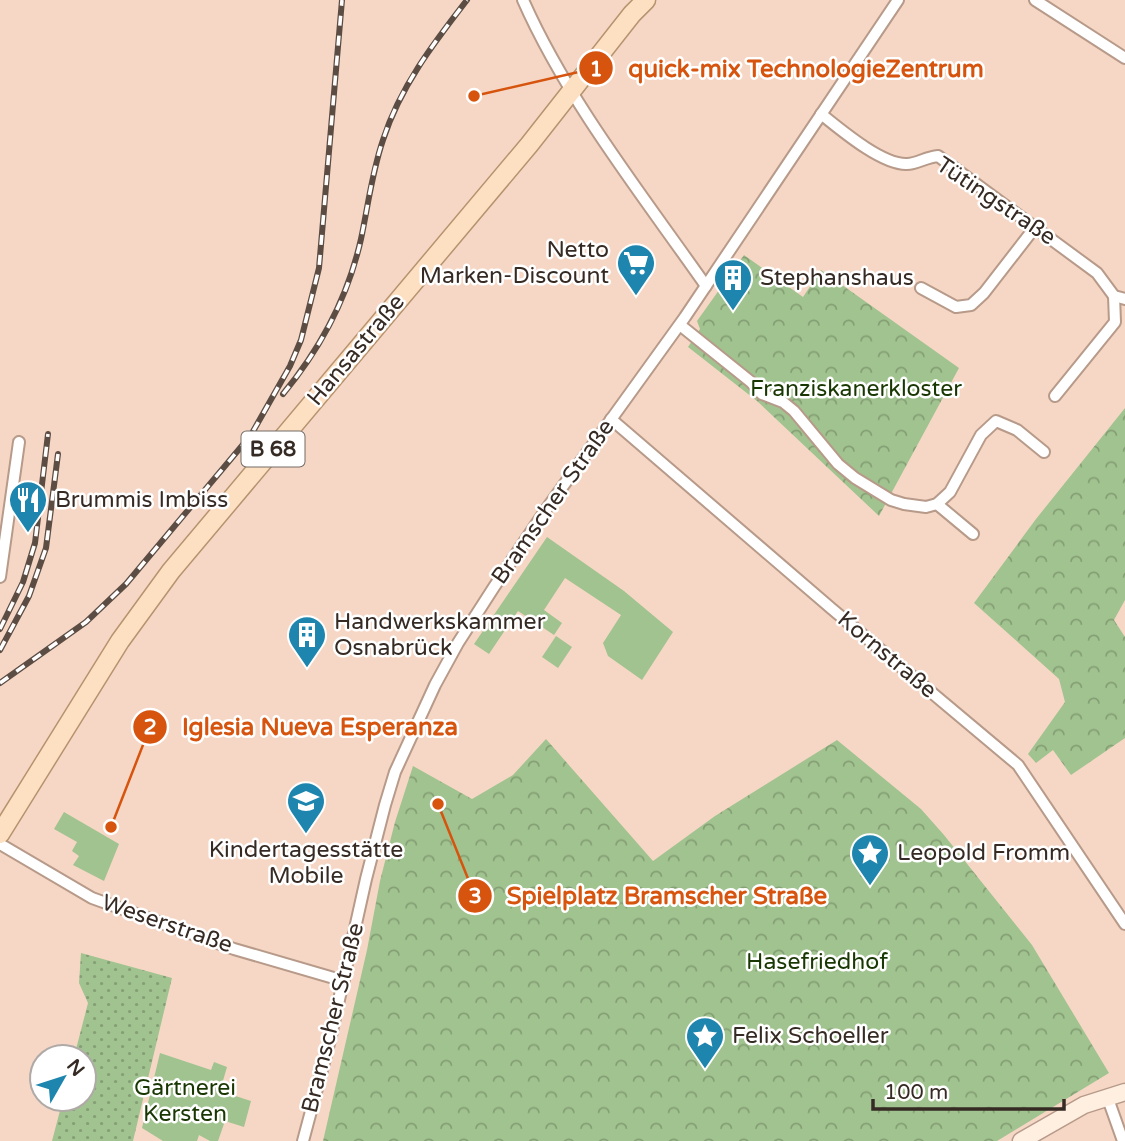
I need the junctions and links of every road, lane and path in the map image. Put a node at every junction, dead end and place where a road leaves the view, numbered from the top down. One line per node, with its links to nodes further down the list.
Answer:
1 (523, 0): 7 (street)
2 (646, 0): 5 (main road, Hansastraße / B 68)
3 (898, 0): 8 (street, Bramscher Straße)
4 (1034, 0): 6 (street)
5 (635, 7): 7 (main road, Hansastraße / B 68)
6 (1125, 58)
7 (573, 92): 10 (street); 21 (main road, Hansastraße / B 68)
8 (821, 114): 9 (street, Tütingstraße); 10 (street, Bramscher Straße)
9 (1036, 226): 11 (street); 12 (street, Tütingstraße)
10 (706, 286): 13 (street, Bramscher Straße)
11 (921, 288)
12 (1119, 297): 14 (street)
13 (680, 325): 15 (street, Bramscher Straße); 18 (street)
14 (1055, 396)
15 (611, 419): 23 (street, Kornstraße); 24 (street, Bramscher Straße)
16 (19, 442): 20 (street)
17 (1044, 452): 18 (street)
18 (937, 504): 19 (street)
19 (973, 534)
20 (0, 577)
21 (0, 834)
22 (0, 844): 24 (street, Weserstraße)
23 (1125, 924)
24 (344, 981): 27 (street, Bramscher Straße)
25 (1125, 1092): 26 (street)
26 (1107, 1096): 28 (street); 29 (street)
27 (303, 1141)
28 (1021, 1141)
29 (1123, 1141)

